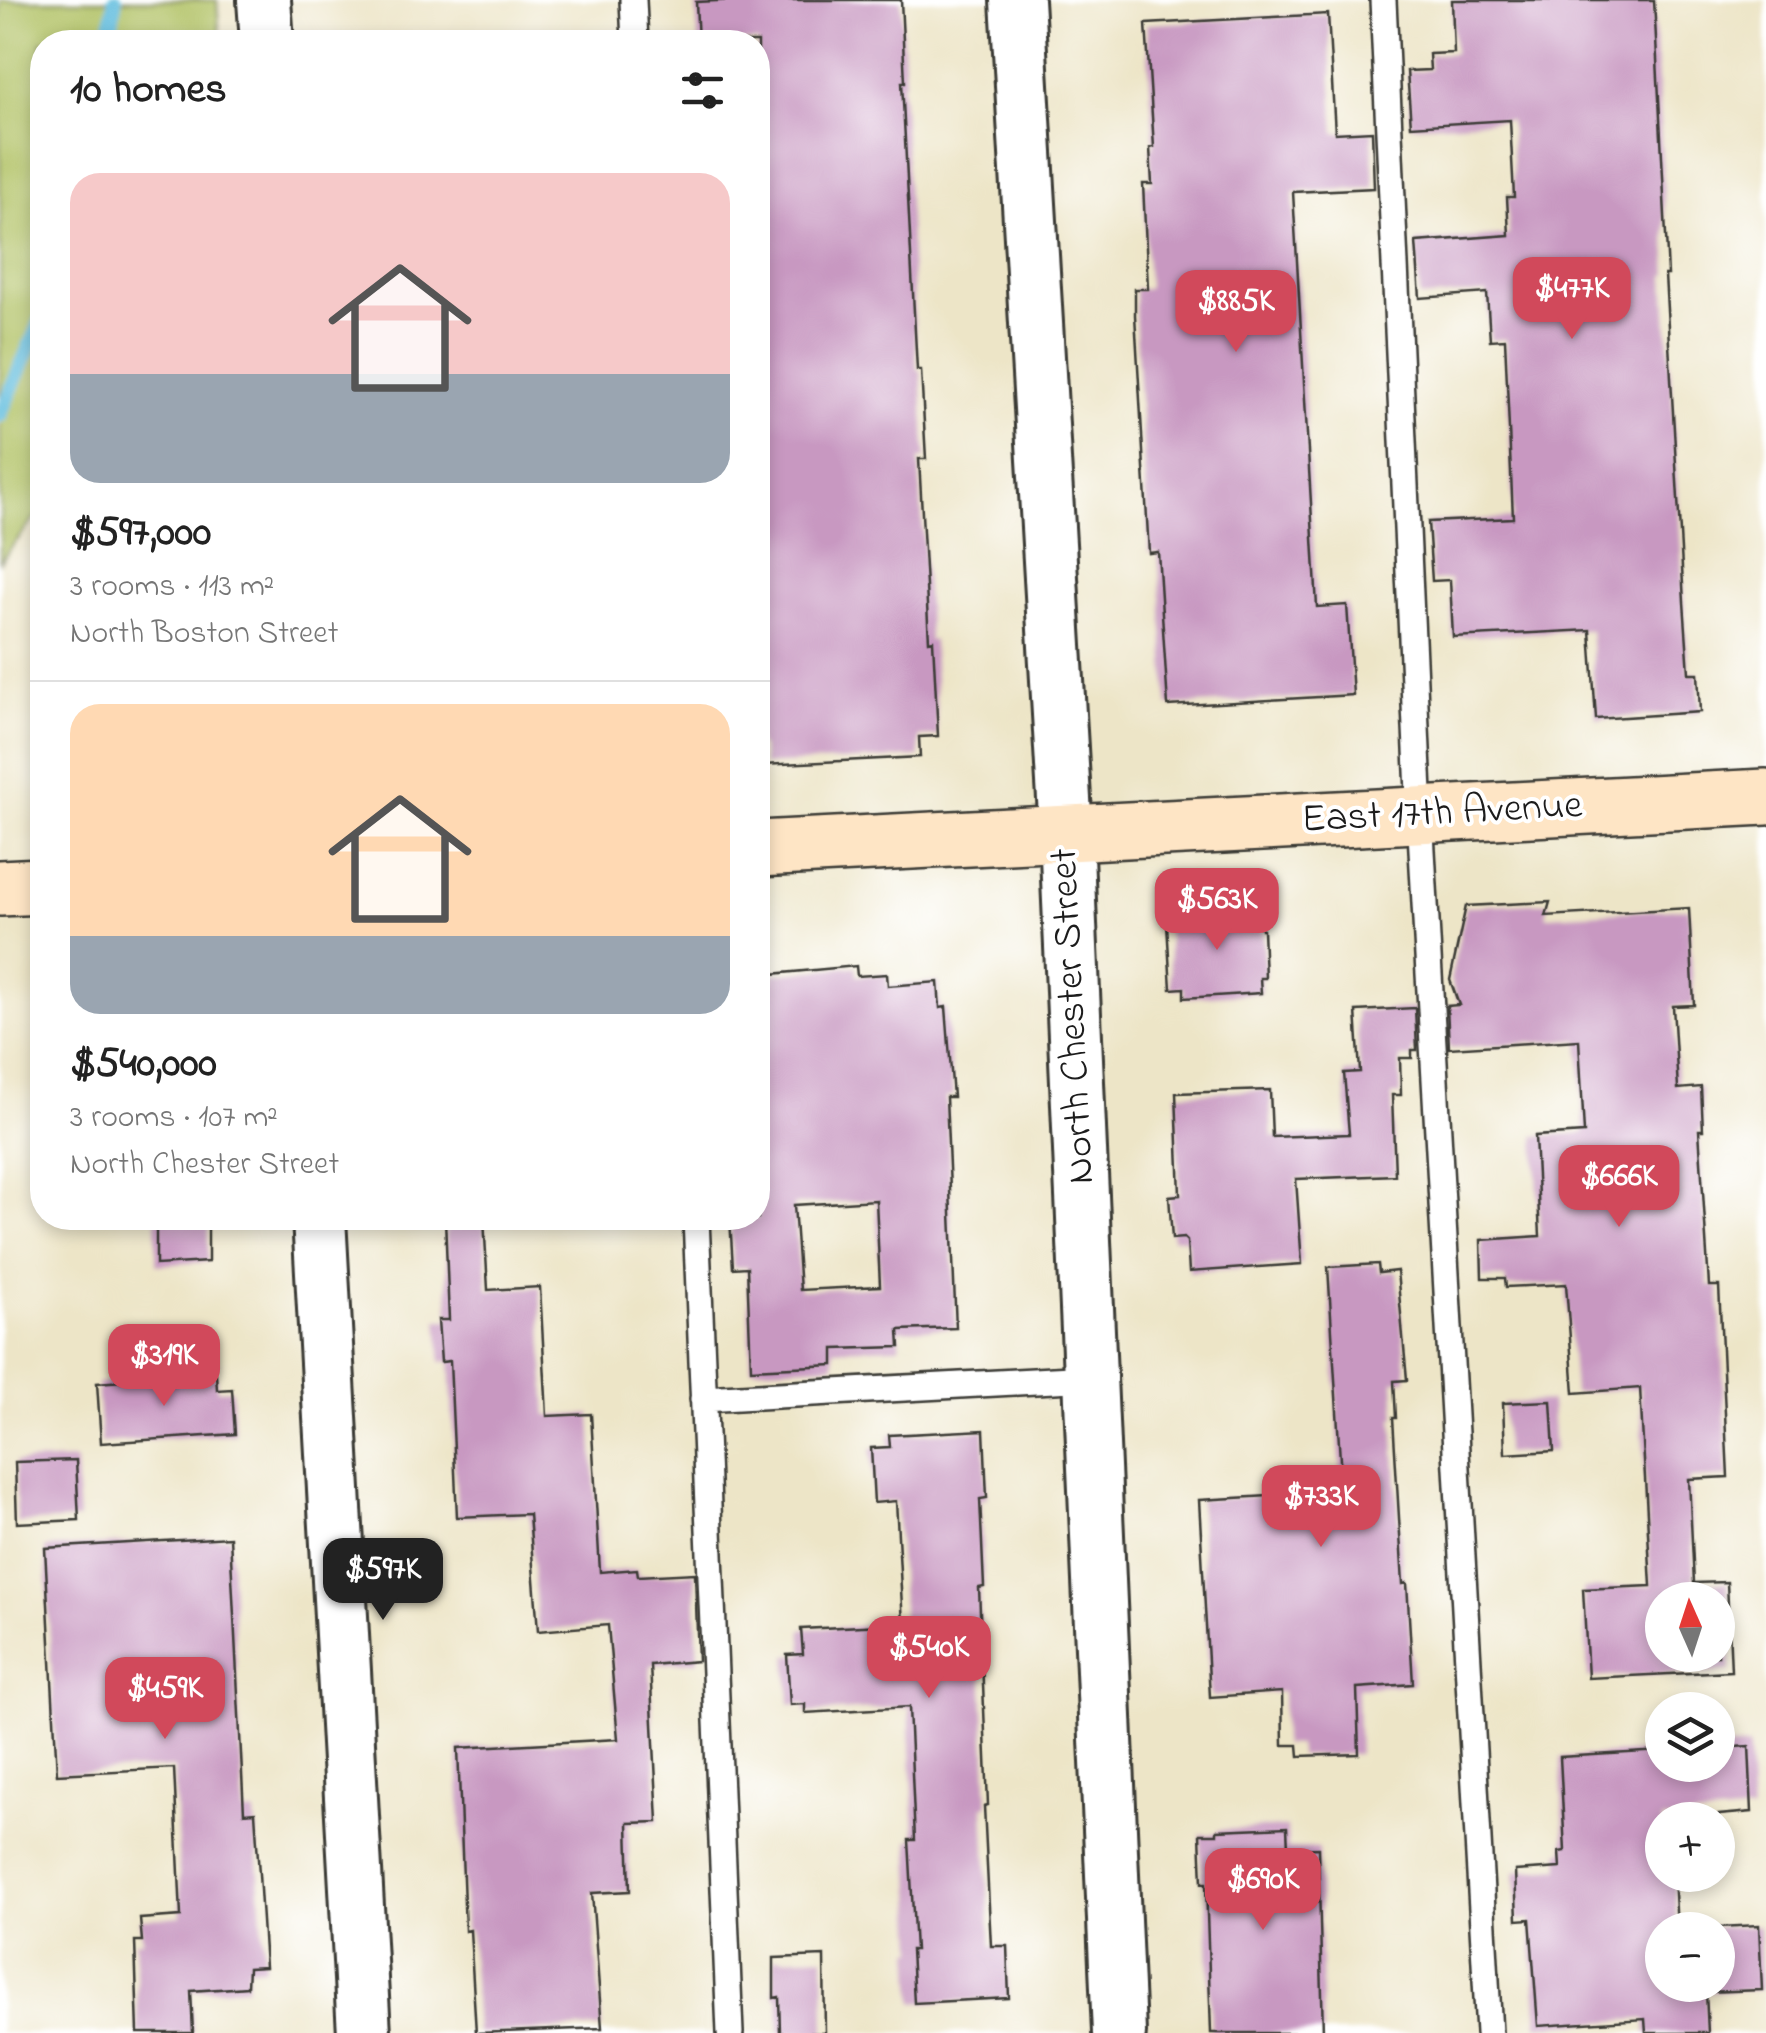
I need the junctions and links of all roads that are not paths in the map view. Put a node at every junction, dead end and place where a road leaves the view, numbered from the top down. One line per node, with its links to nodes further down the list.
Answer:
1 (264, 0): 5 (street)
2 (633, 0): 6 (lane)
3 (1017, 0): 9 (street, North Chester Street)
4 (1383, 0): 8 (lane)
5 (265, 30)
6 (634, 30)
7 (1766, 797): 8 (street, East 17th Avenue)
8 (1420, 815): 9 (street, East 17th Avenue); 20 (lane)
9 (1066, 833): 10 (street, East 17th Avenue); 15 (street, North Chester Street)
10 (770, 848)
11 (30, 887): 12 (street)
12 (0, 888)
13 (320, 1230): 17 (street)
14 (697, 1230): 16 (lane)
15 (1090, 1378): 16 (lane); 19 (street, North Chester Street)
16 (704, 1400): 18 (lane)
17 (364, 2033)
18 (730, 2033)
19 (1118, 2033)
20 (1490, 2033)

